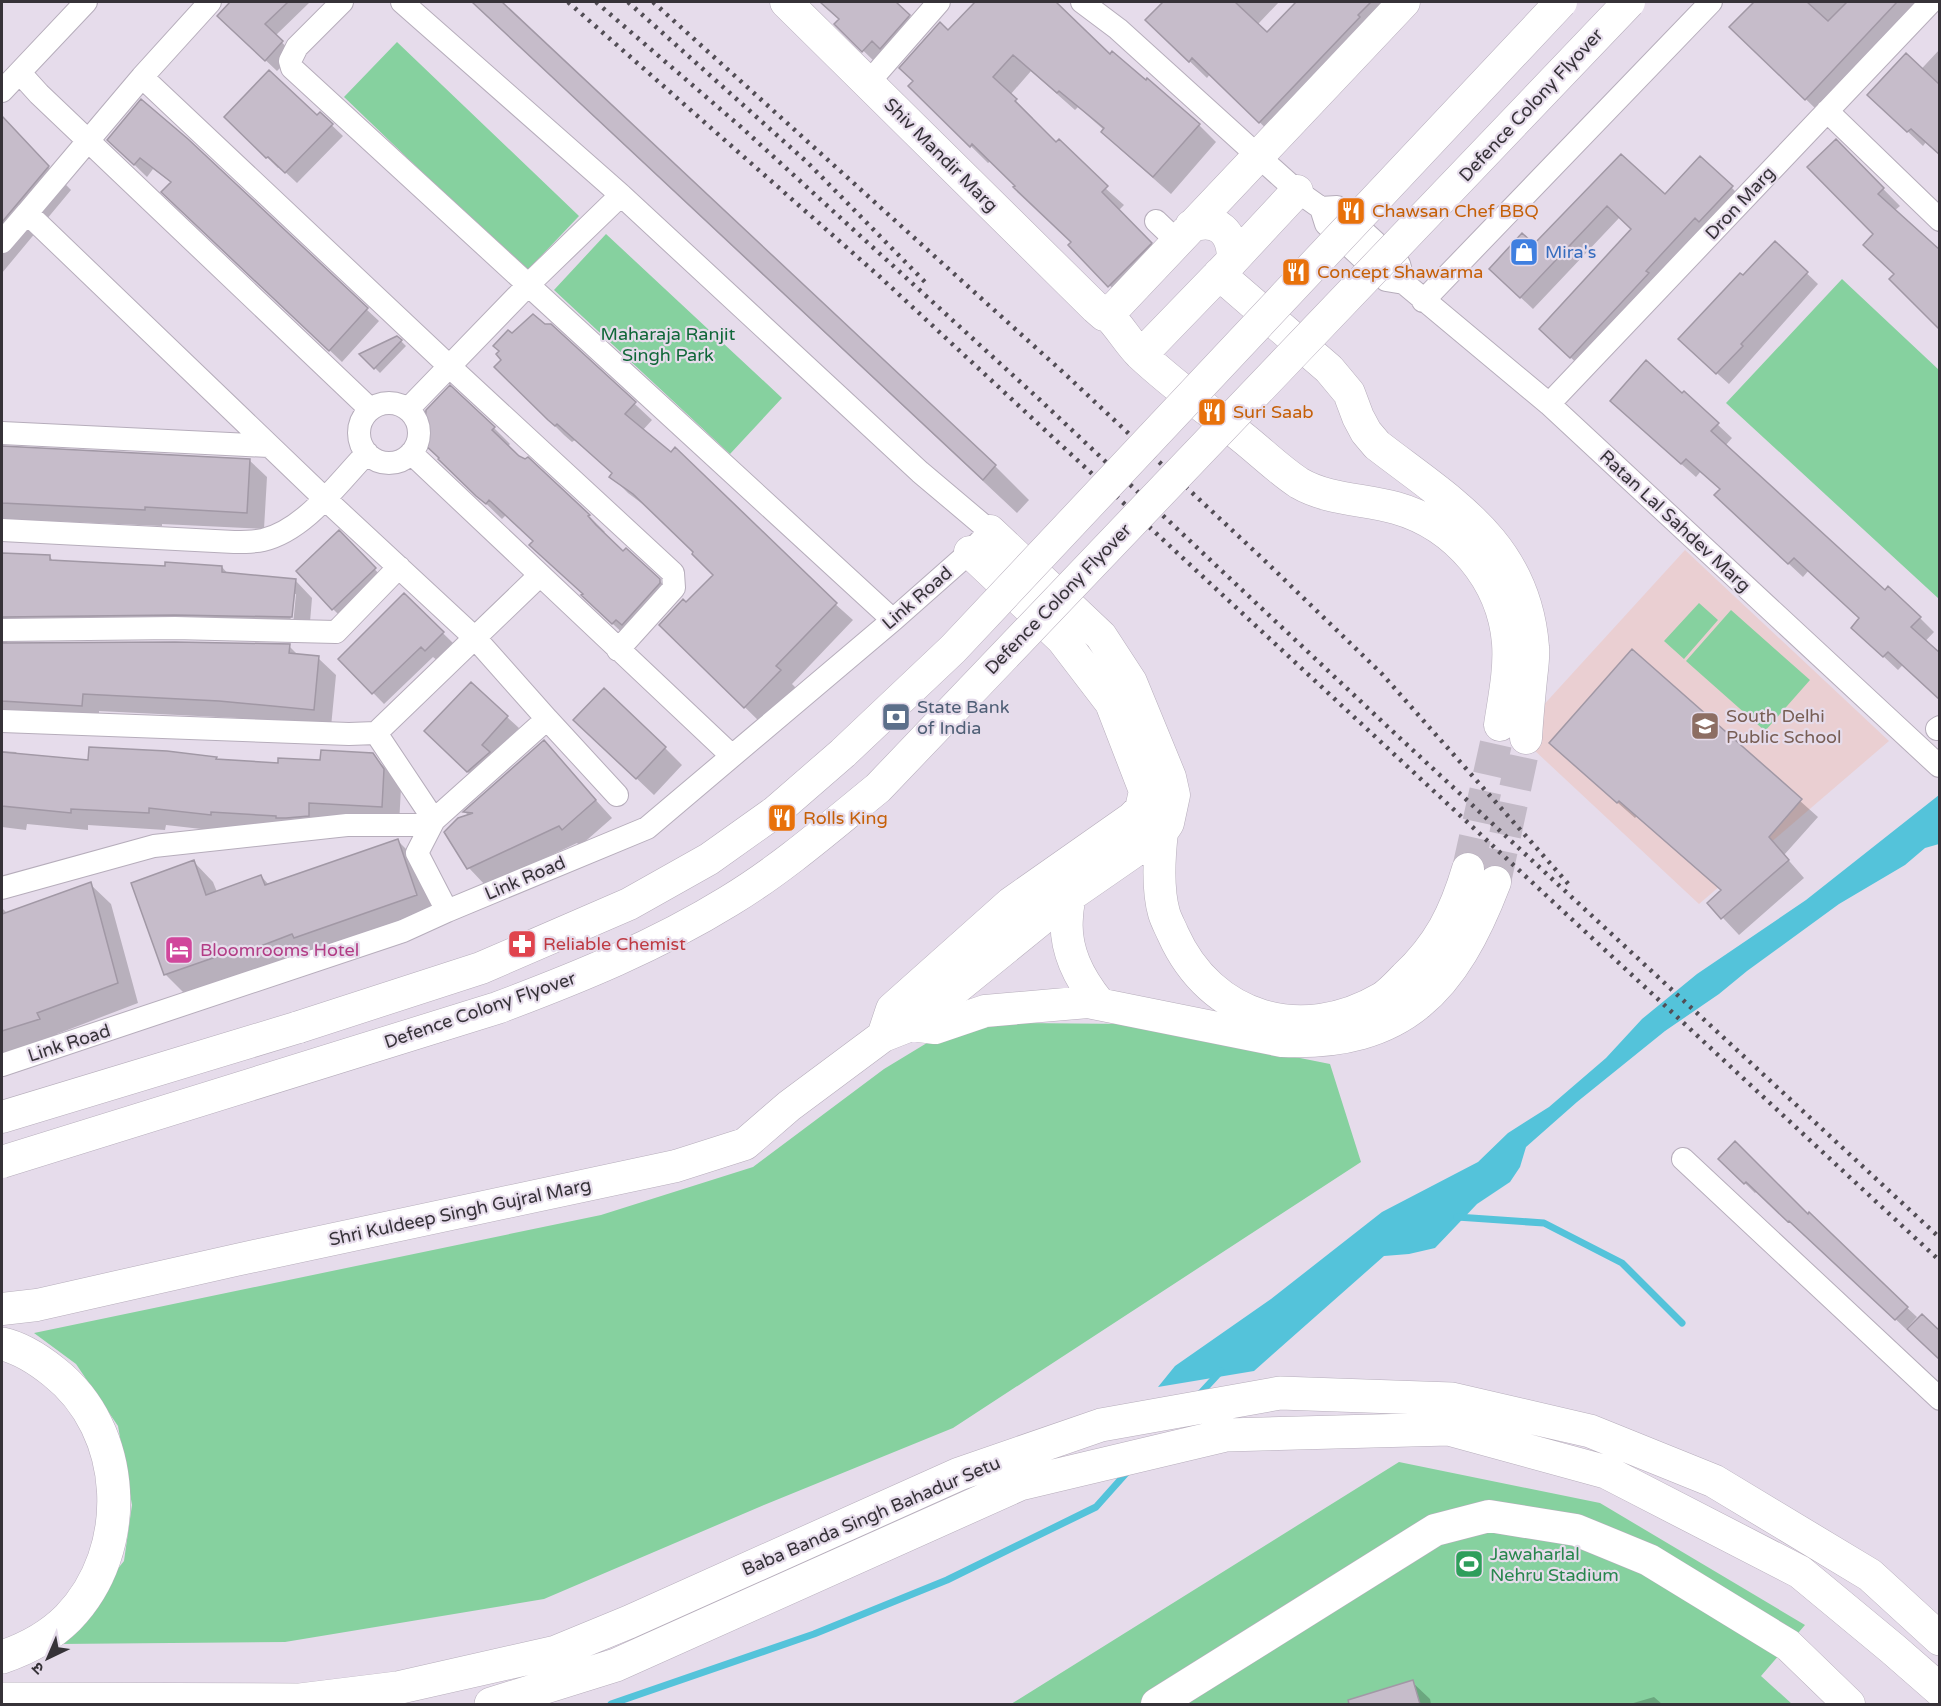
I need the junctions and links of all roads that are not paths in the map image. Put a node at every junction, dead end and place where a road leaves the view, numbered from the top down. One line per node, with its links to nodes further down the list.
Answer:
1 (86, 2): 13 (street)
2 (210, 2): 14 (street)
3 (342, 2): 27 (street)
4 (402, 2): 20 (street)
5 (786, 2): 15 (street, Shiv Mandir Marg)
6 (939, 2): 15 (street)
7 (1082, 2): 19 (street, Ratan Lal Sahdev Marg)
8 (1404, 2): 19 (street)
9 (1561, 2): 63 (street, bridge)
10 (1629, 2): 65 (street, Defence Colony Flyover, bridge)
11 (1711, 2): 28 (street)
12 (1931, 2): 17 (street, Dron Marg)
13 (20, 73): 16 (street); 18 (street)
14 (142, 77): 18 (street); 31 (street)
15 (868, 83): 29 (street, Shiv Mandir Marg)
16 (2, 91)
17 (1827, 111): 23 (street); 32 (street, Dron Marg)
18 (88, 141): 22 (street); 33 (street)
19 (1257, 155): 21 (street, Ratan Lal Sahdev Marg); 24 (street)
20 (621, 195): 27 (street); 41 (street)
21 (1309, 199): 26 (street); 28 (street, Ratan Lal Sahdev Marg)
22 (27, 213): 25 (street); 36 (street)
23 (1940, 220)
24 (1175, 229): 26 (street); 29 (street)
25 (2, 242)
26 (1226, 267): 30 (street); 30 (street, Shiv Mandir Marg)
27 (529, 284): 31 (street); 44 (street)
28 (1423, 301): 32 (street, Ratan Lal Sahdev Marg)
29 (1102, 311): 30 (street, Shiv Mandir Marg)
30 (1141, 355)
31 (449, 366): 34 (street); 47 (street)
32 (1549, 405): 52 (street, Ratan Lal Sahdev Marg)
33 (370, 409): 34 (street); 37 (street)
34 (408, 409): 38 (street)
35 (2, 433): 36 (street)
36 (269, 446): 39 (street)
37 (367, 453): 38 (street); 39 (street)
38 (411, 453): 43 (street)
39 (324, 498): 40 (street); 42 (street)
40 (2, 530)
41 (980, 541): 44 (street, Link Road); 55 (street); 56 (street)
42 (399, 567): 45 (street); 46 (street)
43 (539, 576): 46 (street); 47 (street)
44 (892, 620): 51 (street, Link Road)
45 (2, 630)
46 (475, 638): 48 (street); 50 (street)
47 (618, 650): 51 (street)
48 (547, 719): 53 (street); 54 (street)
49 (2, 721): 50 (street)
50 (376, 733): 54 (street)
51 (732, 756): 59 (street, Link Road)
52 (1939, 766)
53 (617, 795)
54 (434, 820): 57 (street); 59 (street)
55 (1161, 832): 58 (street); 60 (street)
56 (1074, 858): 58 (street); 61 (street)
57 (2, 888)
58 (1071, 895): 60 (street); 61 (street)
59 (447, 911): 62 (street, Link Road)
60 (1099, 1003): 61 (street)
61 (895, 1024): 66 (street, Shri Kuldeep Singh Gujral Marg)
62 (2, 1065)
63 (2, 1117)
64 (1683, 1159): 68 (street)
65 (2, 1162)
66 (2, 1309)
67 (2, 1344): 70 (highway)
68 (1940, 1399)
69 (1940, 1639): 72 (highway, Baba Banda Singh Bahadur Setu)
70 (2, 1657)
71 (1940, 1690): 73 (highway, Baba Banda Singh Bahadur Setu)
72 (2, 1699)
73 (491, 1704)
74 (1157, 1704): 75 (street)
75 (1849, 1704)

